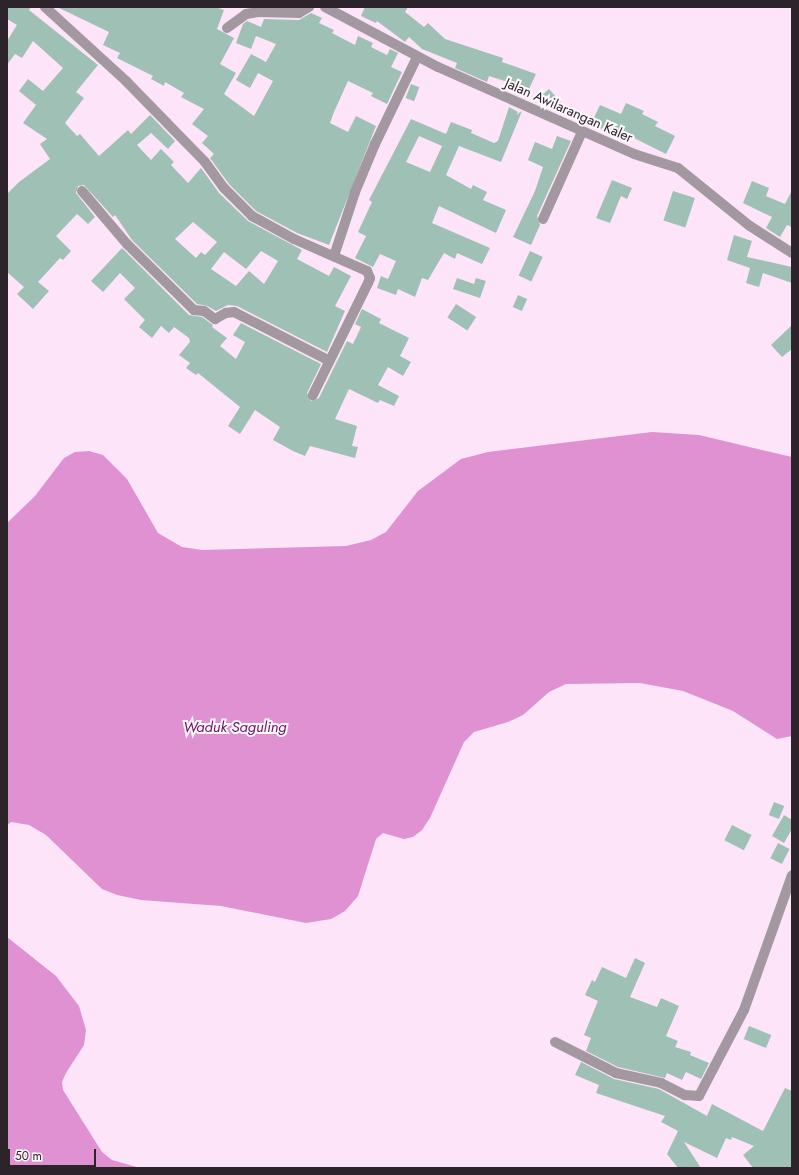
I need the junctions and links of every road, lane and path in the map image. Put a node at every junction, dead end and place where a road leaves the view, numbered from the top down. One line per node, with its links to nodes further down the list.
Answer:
1 (45, 7): 10 (street)
2 (309, 7): 4 (street)
3 (325, 7): 5 (street, Jalan Awilarangan Kaler)
4 (227, 28)
5 (417, 57): 6 (street, Jalan Awilarangan Kaler); 10 (street)
6 (582, 132): 8 (street); 9 (street, Jalan Awilarangan Kaler)
7 (82, 191): 11 (street)
8 (543, 219)
9 (792, 253)
10 (334, 256): 11 (street)
11 (328, 360): 12 (street)
12 (313, 395)
13 (792, 875): 14 (street)
14 (555, 1042)

